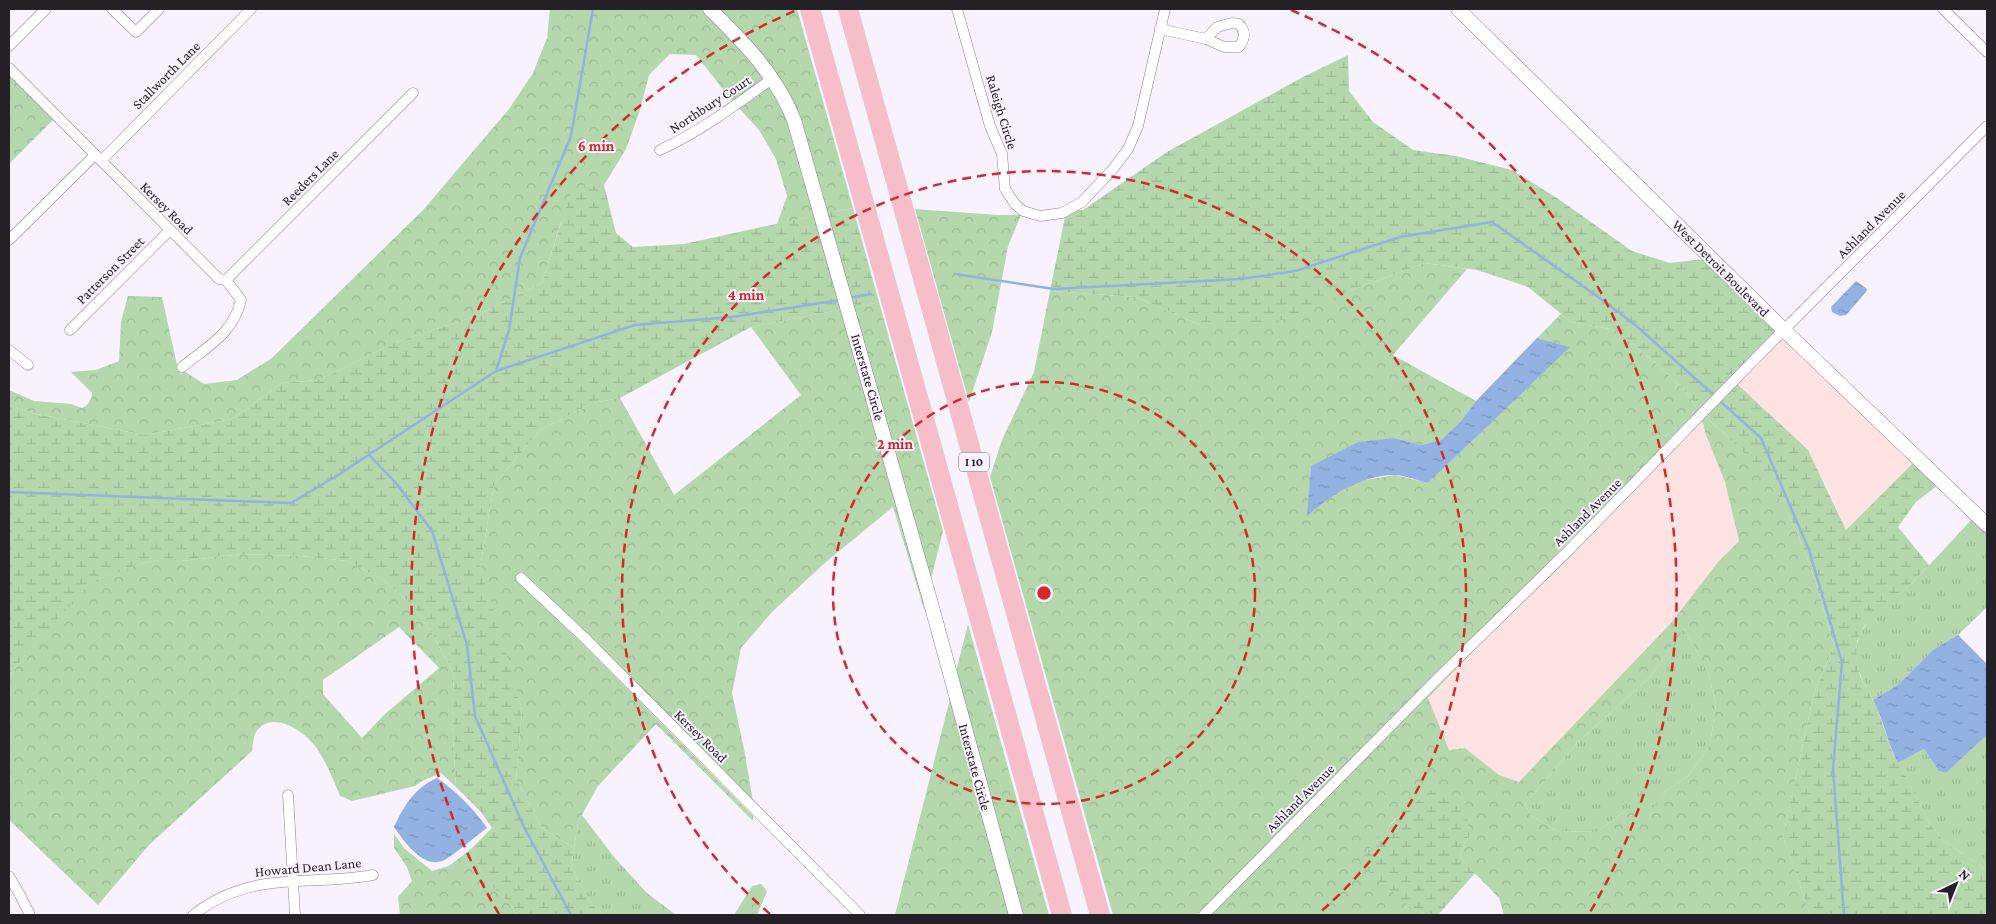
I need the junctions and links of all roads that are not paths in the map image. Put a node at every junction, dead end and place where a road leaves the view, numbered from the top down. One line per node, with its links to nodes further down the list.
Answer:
1 (46, 9): 14 (street)
2 (112, 9): 3 (street)
3 (159, 9)
4 (252, 9): 21 (street, Stallworth Lane)
5 (710, 9): 17 (street, Interstate Circle)
6 (810, 9): 41 (highway, I 10)
7 (848, 9): 42 (highway, I 10)
8 (957, 9): 12 (street, Raleigh Circle)
9 (1164, 9): 12 (street, Raleigh Circle)
10 (1458, 9): 26 (street, West Detroit Boulevard)
11 (1943, 9): 15 (street)
12 (1160, 28): 13 (street)
13 (1206, 39)
14 (9, 46)
15 (1987, 52)
16 (9, 68): 21 (street, Kersey Road)
17 (773, 78): 20 (street, Northbury Court); 40 (street, Interstate Circle)
18 (413, 93): 24 (street, Reeders Lane)
19 (1987, 126): 26 (street, Ashland Avenue)
20 (660, 150)
21 (98, 158): 22 (street, Kersey Road); 23 (street, Stallworth Lane)
22 (170, 230): 24 (street, Kersey Road); 25 (street, Patterson Street)
23 (9, 240)
24 (226, 280): 29 (street, Kersey Road)
25 (70, 330)
26 (1785, 331): 30 (street, West Detroit Boulevard); 43 (street, Ashland Avenue)
27 (9, 350): 28 (street)
28 (28, 365)
29 (182, 367)
30 (1987, 525)
31 (521, 578): 39 (street, Kersey Road)
32 (288, 794): 35 (street)
33 (373, 875): 35 (street, Howard Dean Lane)
34 (9, 876): 36 (street)
35 (292, 882): 37 (street, Howard Dean Lane); 38 (street)
36 (30, 915)
37 (193, 915)
38 (294, 915)
39 (860, 915)
40 (1016, 915)
41 (1062, 915)
42 (1100, 915)
43 (1204, 915)

